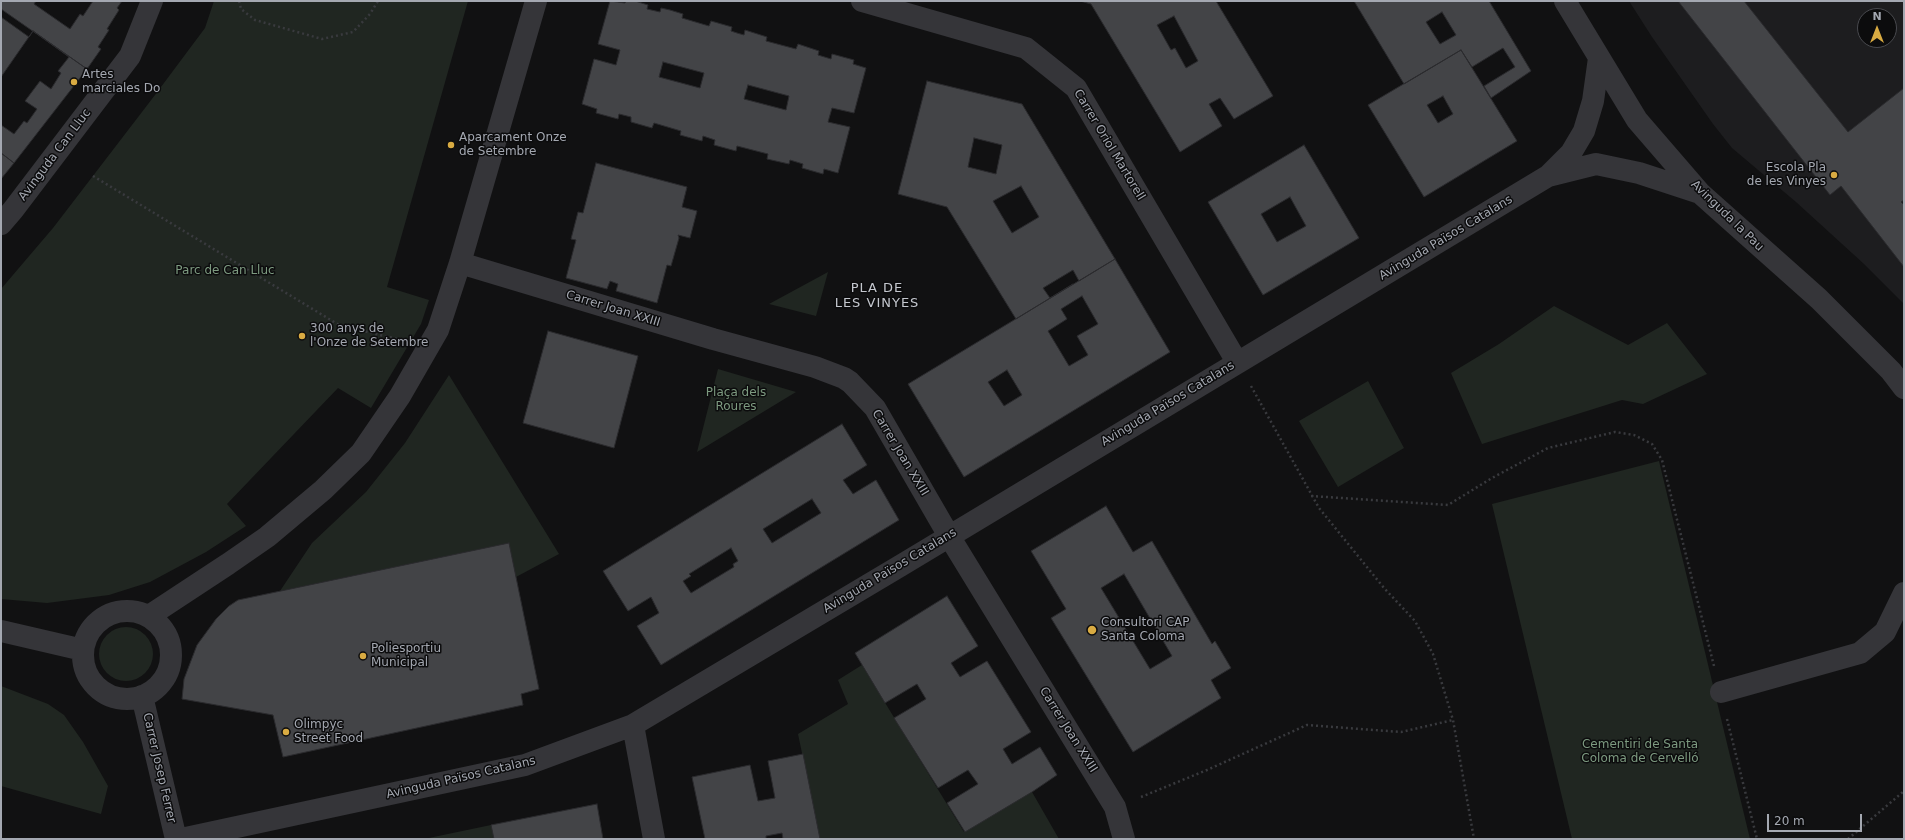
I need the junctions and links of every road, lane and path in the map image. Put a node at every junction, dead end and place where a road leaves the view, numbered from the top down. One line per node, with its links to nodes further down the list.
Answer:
1 (152, 1): 11 (street, Avinguda Can Lluc)
2 (239, 1): 3 (path)
3 (378, 1)
4 (536, 1): 12 (street)
5 (862, 1): 14 (street, Carrer Oriol Martorell)
6 (1565, 1): 7 (street, Avinguda la Pau)
7 (1599, 58): 9 (street, Avinguda Països Catalans); 10 (street, Avinguda la Pau)
8 (93, 176): 13 (path)
9 (1548, 176): 10 (street, Avinguda Països Catalans); 14 (street, Avinguda Països Catalans)
10 (1700, 193): 15 (street, Avinguda la Pau)
11 (1, 224)
12 (460, 263): 17 (street, Carrer Joan XXIII); 19 (street)
13 (403, 340)
14 (1238, 362): 16 (path); 17 (street, Avinguda Països Catalans)
15 (1904, 388)
16 (1311, 496): 22 (path); 24 (path)
17 (949, 536): 25 (street, Avinguda Països Catalans); 27 (street, Carrer Joan XXIII)
18 (1904, 593): 22 (street)
19 (149, 616): 21 (street); 23 (street)
20 (1, 631): 21 (street)
21 (83, 650): 23 (street)
22 (1720, 692): 33 (path)
23 (142, 696): 28 (street, Carrer Josep Ferrer)
24 (1454, 720): 27 (path); 32 (path)
25 (633, 725): 29 (street, Avinguda Països Catalans); 30 (street)
26 (1904, 791): 34 (path)
27 (1115, 807): 31 (street, Carrer Joan XXIII)
28 (176, 839)
29 (181, 839)
30 (654, 839)
31 (1124, 839)
32 (1474, 839)
33 (1757, 839)
34 (1848, 839)

